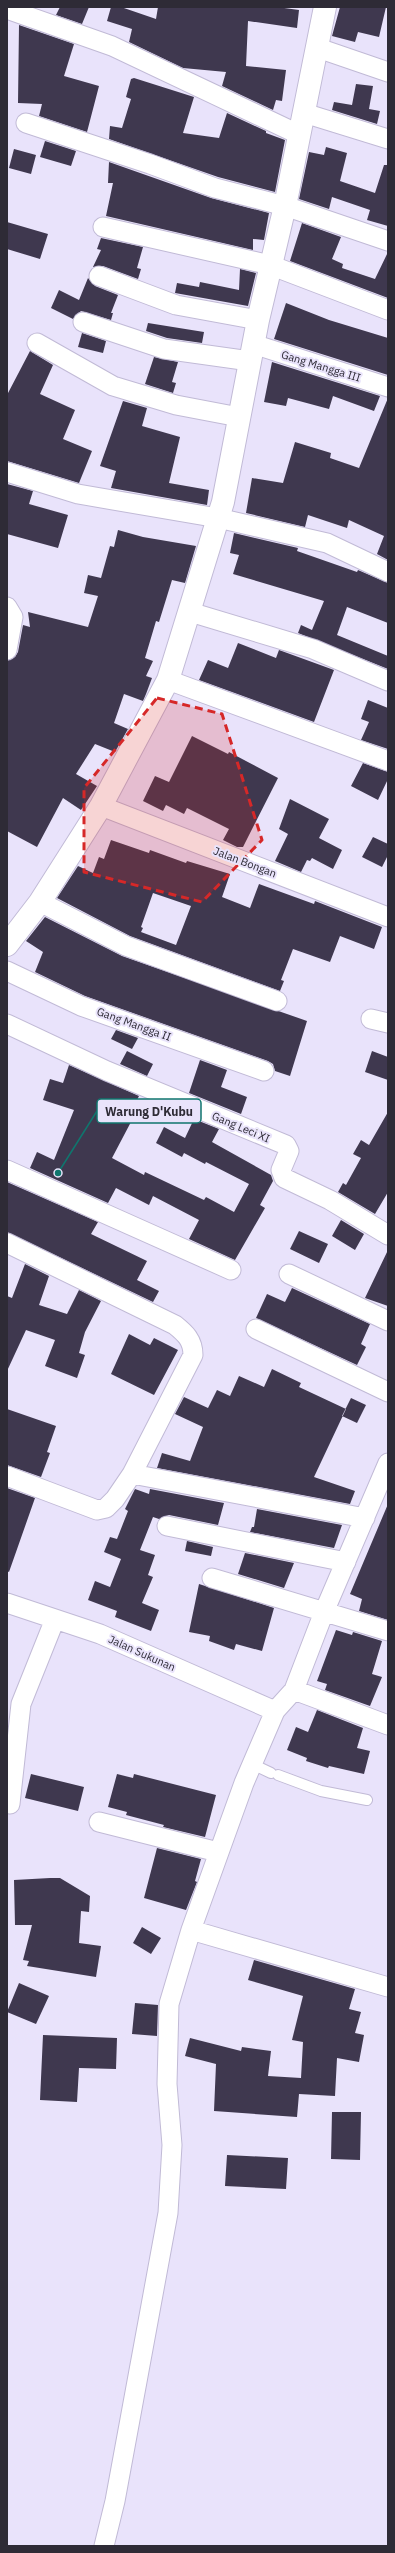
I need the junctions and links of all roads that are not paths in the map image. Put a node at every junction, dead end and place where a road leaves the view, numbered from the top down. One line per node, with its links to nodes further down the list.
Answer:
1 (324, 7): 3 (street)
2 (7, 9): 7 (street)
3 (318, 48): 4 (street); 5 (street)
4 (388, 72)
5 (304, 113): 7 (street); 8 (street)
6 (26, 123): 9 (street)
7 (300, 135): 9 (street)
8 (388, 139)
9 (285, 206): 11 (street); 12 (street)
10 (103, 227): 12 (street)
11 (388, 241)
12 (270, 265): 14 (street); 15 (street)
13 (99, 276): 15 (street)
14 (388, 310)
15 (258, 320): 18 (street)
16 (83, 322): 18 (street, Gang Mangga III)
17 (37, 343): 20 (street)
18 (252, 353): 19 (street, Gang Mangga III); 20 (street)
19 (388, 387)
20 (239, 417): 22 (street)
21 (7, 472): 22 (street)
22 (218, 518): 23 (street); 25 (street)
23 (388, 572)
24 (7, 607): 26 (street)
25 (190, 612): 27 (street); 28 (street)
26 (7, 650)
27 (168, 680): 29 (street); 30 (street)
28 (388, 681)
29 (388, 762)
30 (101, 806): 31 (street); 32 (street, Jalan Bongan)
31 (40, 902): 33 (street); 35 (street)
32 (388, 917)
33 (9, 939)
34 (7, 971): 37 (street, Gang Mangga II)
35 (277, 1001)
36 (7, 1024): 39 (street, Gang Leci XI)
37 (264, 1071)
38 (7, 1170): 41 (street)
39 (388, 1235)
40 (7, 1243): 47 (street)
41 (231, 1270)
42 (288, 1274): 43 (street)
43 (388, 1321)
44 (256, 1329): 45 (street)
45 (388, 1392)
46 (388, 1463): 49 (street)
47 (132, 1474): 48 (street); 49 (street)
48 (7, 1476)
49 (365, 1518): 51 (street)
50 (167, 1526): 51 (street)
51 (346, 1562): 54 (street)
52 (212, 1578): 54 (street)
53 (7, 1603): 55 (street, Jalan Sukunan)
54 (324, 1612): 56 (street); 57 (street)
55 (55, 1619): 58 (street, Jalan Sukunan); 62 (street)
56 (388, 1631)
57 (294, 1690): 58 (street); 59 (street)
58 (275, 1711): 60 (street)
59 (388, 1725)
60 (252, 1764): 61 (lane); 64 (street)
61 (367, 1800)
62 (10, 1804)
63 (98, 1822): 64 (street)
64 (218, 1852): 65 (street)
65 (191, 1930): 66 (street); 67 (street)
66 (388, 1987)
67 (104, 2546)

